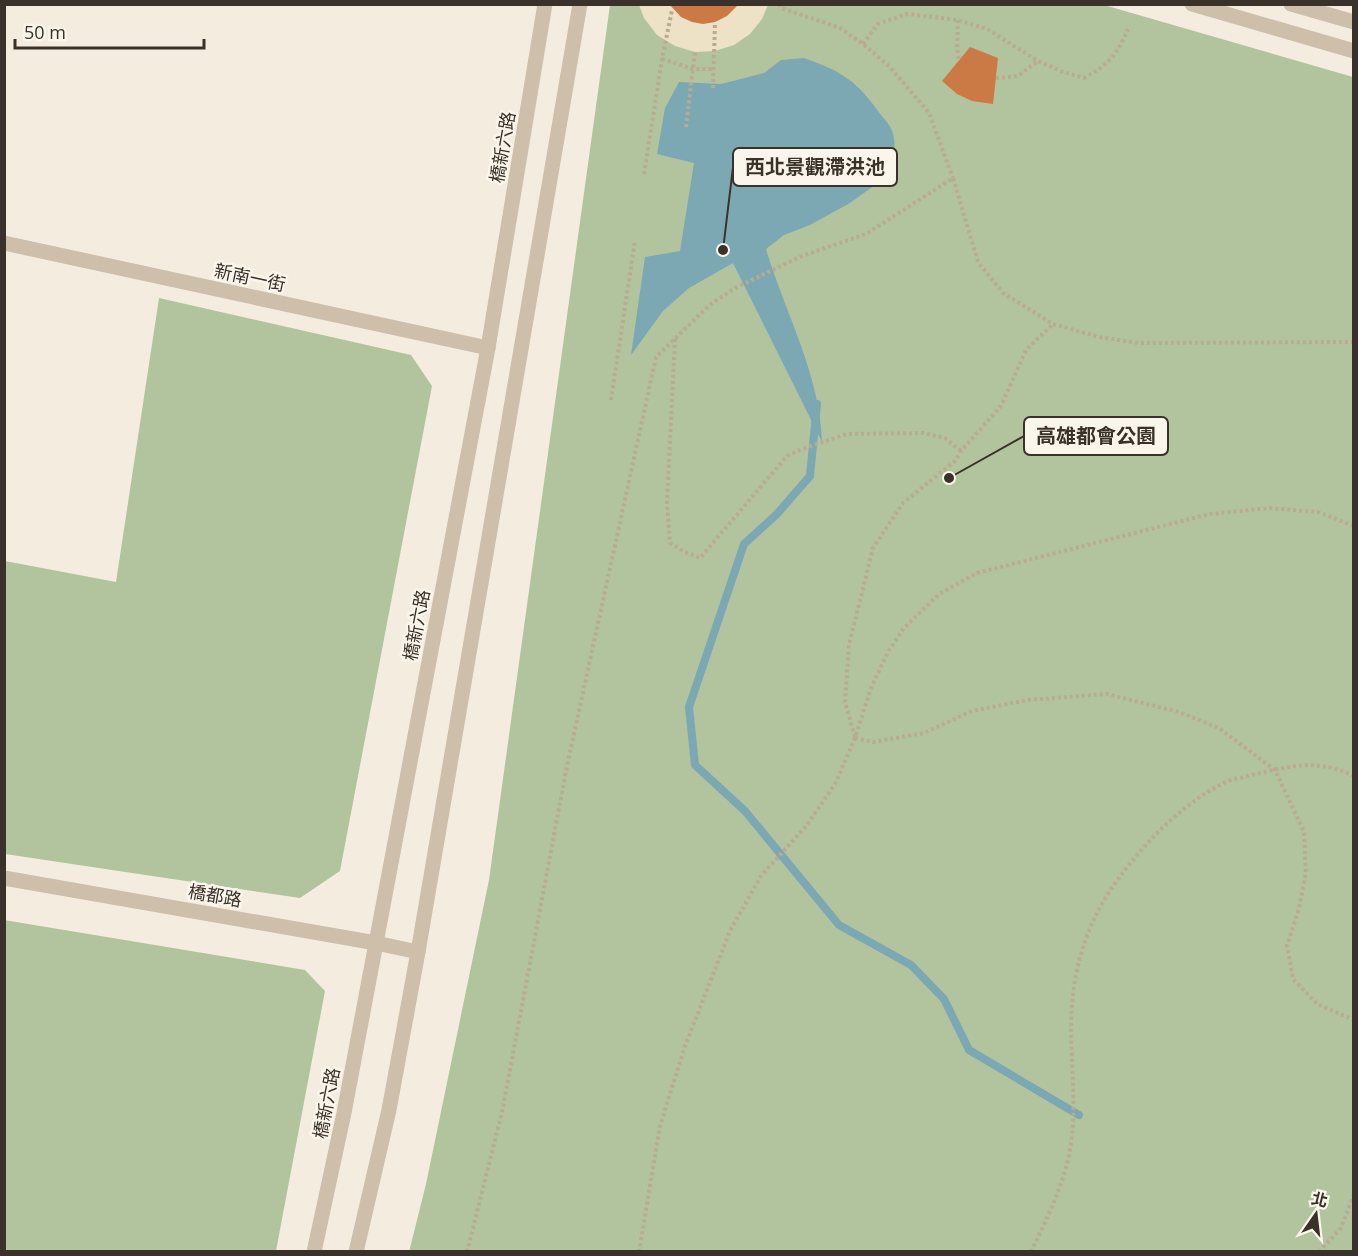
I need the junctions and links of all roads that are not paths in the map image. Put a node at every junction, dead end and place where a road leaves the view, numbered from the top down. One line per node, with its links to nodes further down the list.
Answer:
1 (545, 4): 8 (street, 橋新六路)
2 (580, 4): 11 (street)
3 (1192, 4): 6 (street)
4 (1292, 4): 5 (street)
5 (1353, 22)
6 (1353, 51)
7 (4, 243): 8 (street, 新南一街)
8 (488, 348): 10 (street, 橋新六路)
9 (4, 878): 10 (street, 橋都路)
10 (376, 943): 11 (street, 橋都路); 12 (street, 橋新六路)
11 (418, 952): 13 (street)
12 (314, 1251)
13 (356, 1251)

